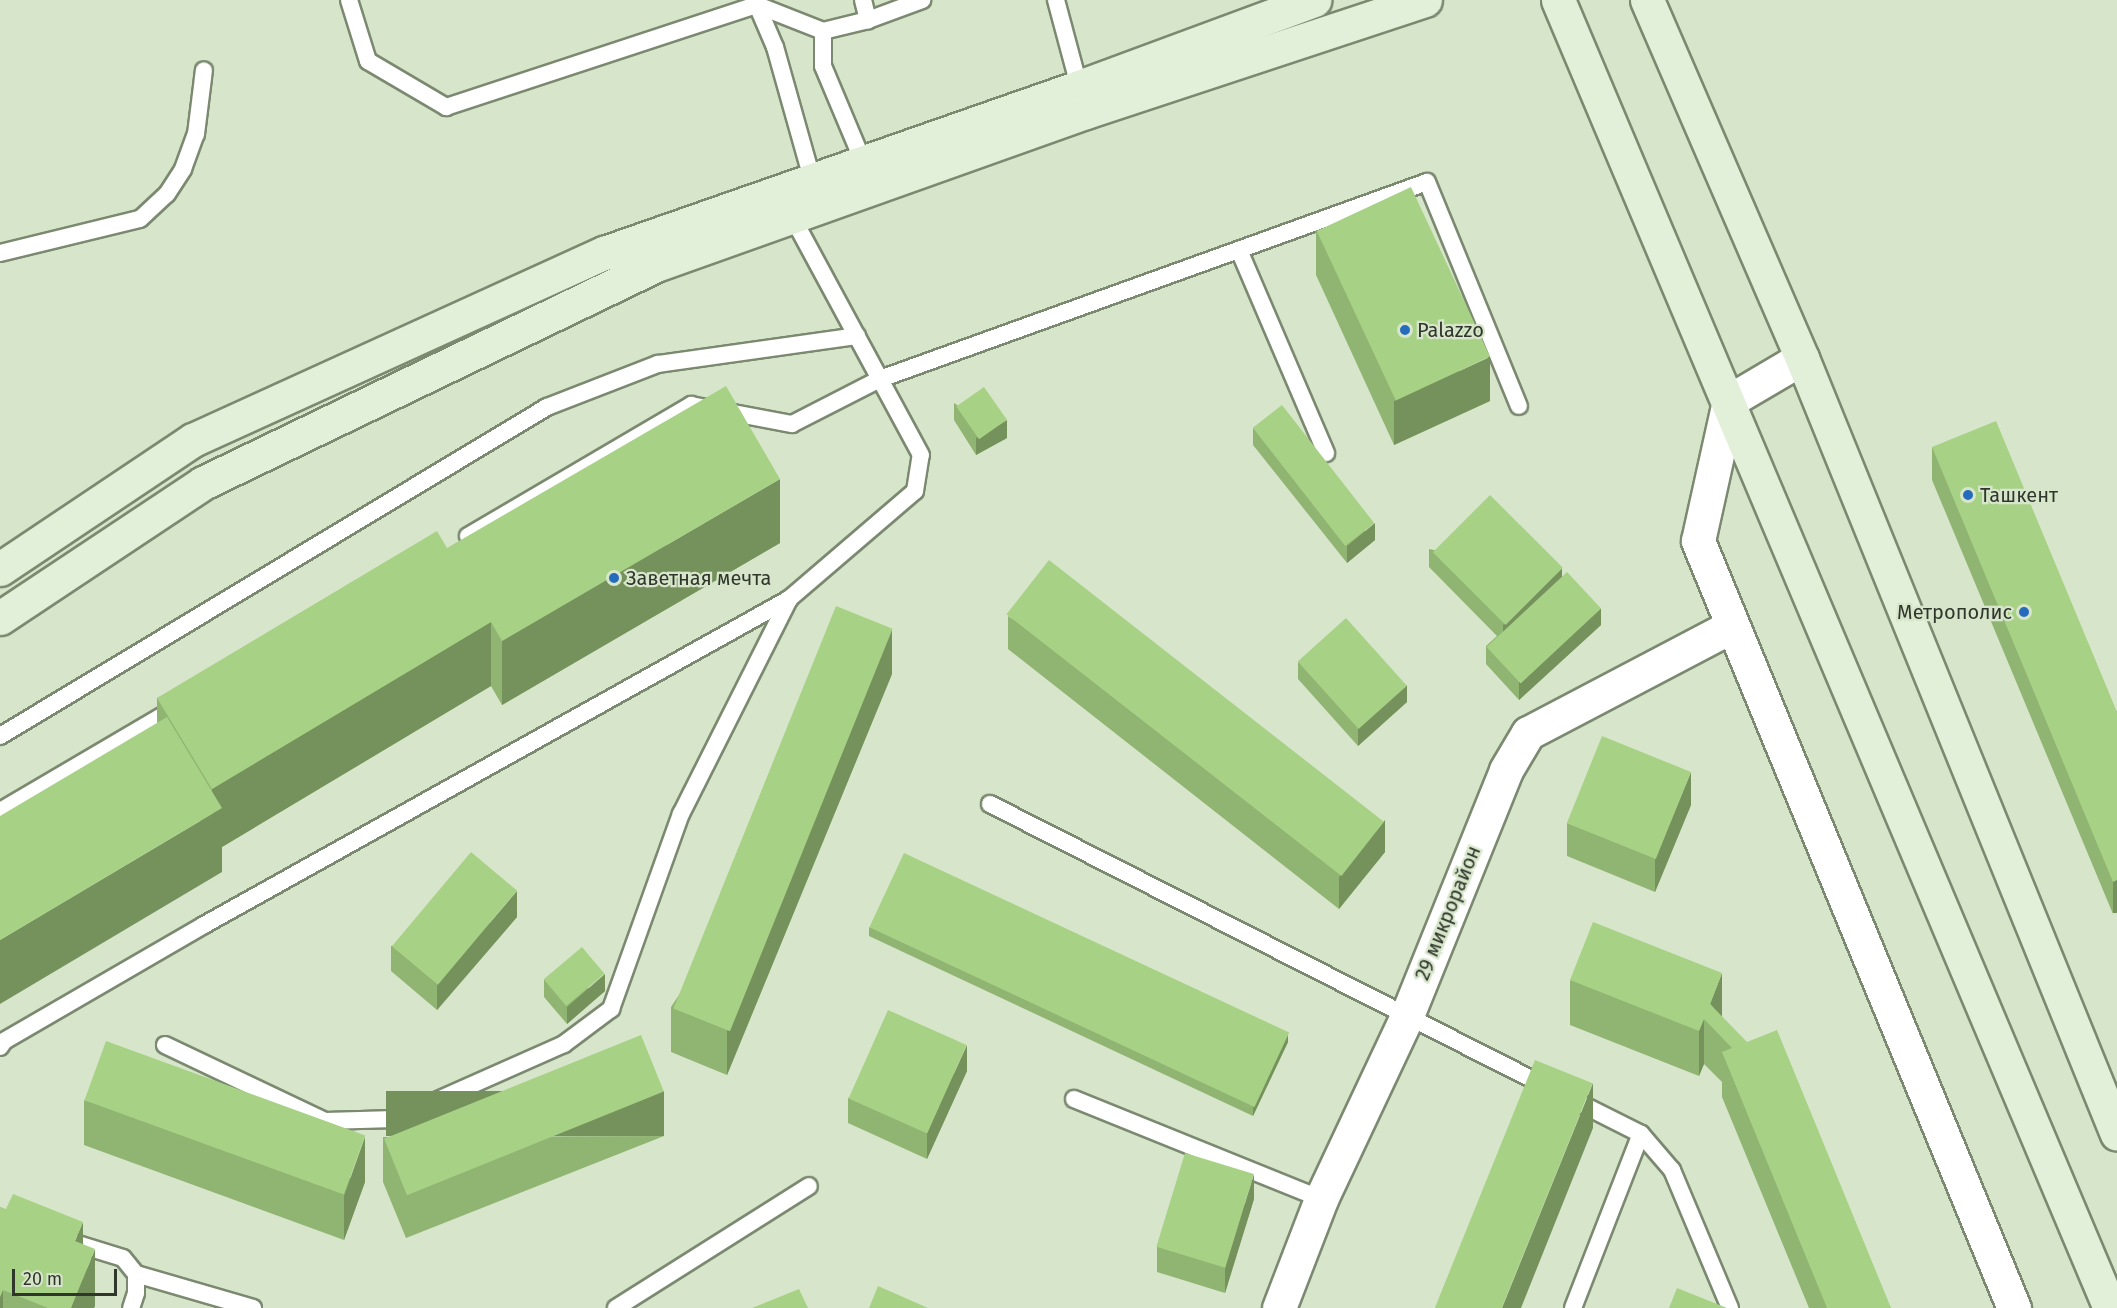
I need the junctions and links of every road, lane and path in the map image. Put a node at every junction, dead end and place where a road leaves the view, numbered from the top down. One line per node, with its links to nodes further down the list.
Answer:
1 (349, 0): 9 (lane)
2 (863, 0): 10 (lane)
3 (922, 0): 10 (lane)
4 (1056, 0): 13 (lane)
5 (1314, 0): 13 (main road)
6 (1425, 0): 13 (main road)
7 (1558, 0): 21 (main road)
8 (1647, 0): 19 (main road)
9 (757, 6): 11 (lane); 15 (lane)
10 (868, 21): 11 (lane)
11 (823, 31): 14 (lane)
12 (204, 70): 17 (lane)
13 (1082, 99): 14 (main road)
14 (868, 175): 15 (main road)
15 (801, 198): 18 (lane); 25 (main road); 27 (main road)
16 (1239, 250): 20 (lane); 22 (lane); 23 (lane)
17 (0, 253)
18 (857, 336): 20 (lane); 30 (lane)
19 (1802, 358): 21 (street); 38 (main road)
20 (880, 379): 24 (lane); 26 (lane)
21 (1729, 401): 28 (street); 50 (main road)
22 (1519, 406)
23 (1326, 453)
24 (454, 544)
25 (0, 569)
26 (789, 600): 34 (lane); 35 (lane)
27 (0, 618)
28 (1732, 626): 33 (street, 29 микрорайон); 49 (street)
29 (196, 696): 32 (lane)
30 (0, 736)
31 (990, 804): 33 (lane)
32 (0, 811)
33 (1406, 1018): 37 (lane); 40 (street, 29 микрорайон)
34 (165, 1045)
35 (0, 1047)
36 (1074, 1099): 40 (lane)
37 (1641, 1134): 47 (lane); 48 (lane)
38 (2117, 1134)
39 (809, 1186): 45 (lane)
40 (1321, 1199): 46 (street, 29 микрорайон)
41 (56, 1237): 42 (lane)
42 (136, 1274): 43 (lane); 44 (lane)
43 (131, 1308)
44 (253, 1308)
45 (616, 1308)
46 (1280, 1308)
47 (1573, 1308)
48 (1730, 1308)
49 (2014, 1308)
50 (2110, 1308)

